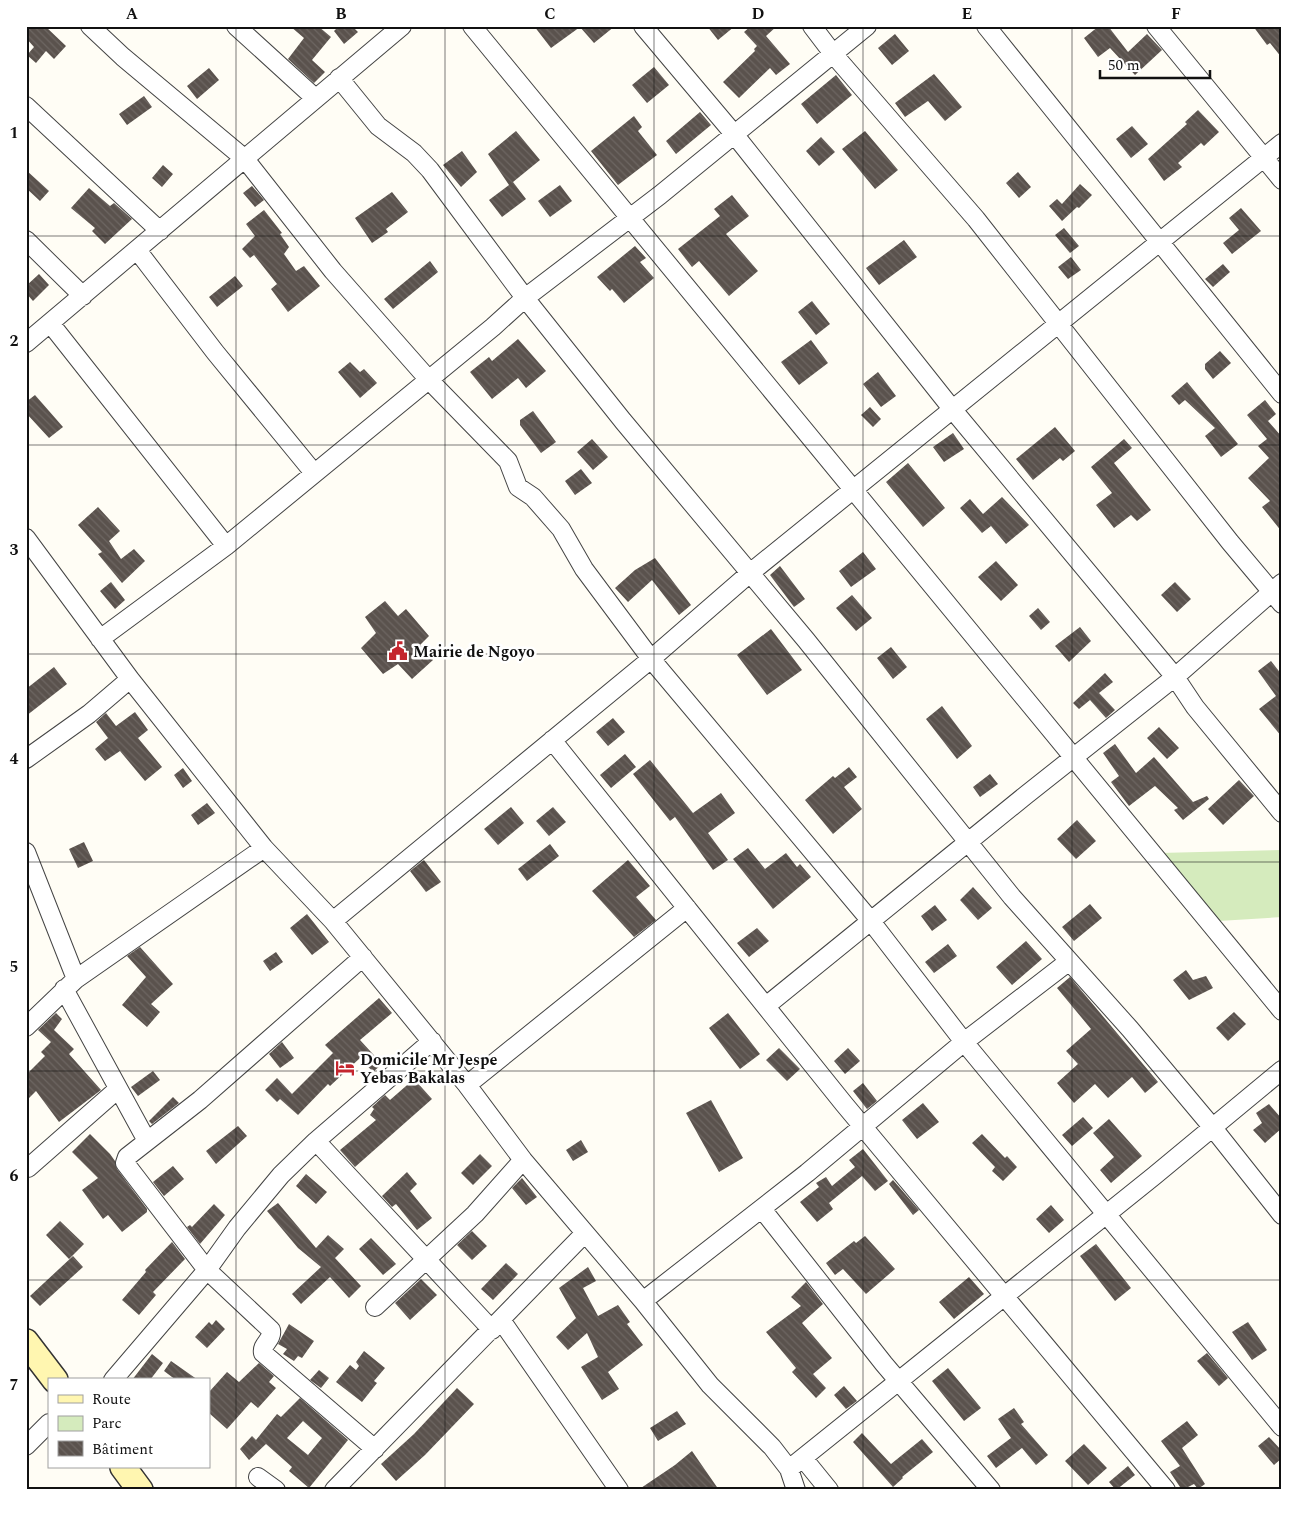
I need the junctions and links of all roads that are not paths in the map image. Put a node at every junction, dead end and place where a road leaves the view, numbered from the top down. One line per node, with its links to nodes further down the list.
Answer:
1 (90, 26): 16 (street)
2 (236, 26): 12 (street)
3 (472, 26): 19 (street)
4 (643, 26): 14 (street)
5 (812, 26): 10 (street)
6 (867, 26): 10 (street)
7 (986, 26): 22 (street)
8 (1156, 26): 17 (street)
9 (399, 27): 11 (street)
10 (834, 55): 14 (street); 27 (street)
11 (339, 78): 12 (street); 25 (street)
12 (315, 98): 16 (street)
13 (26, 106): 20 (street)
14 (734, 134): 19 (street); 31 (street)
15 (1282, 143): 17 (street)
16 (245, 158): 20 (street); 29 (street)
17 (1264, 158): 18 (street); 22 (street)
18 (1282, 180)
19 (631, 219): 25 (street); 33 (street)
20 (160, 231): 23 (street)
21 (26, 240): 24 (street)
22 (1159, 243): 27 (street); 30 (street)
23 (137, 250): 24 (street); 32 (street)
24 (83, 296): 26 (street)
25 (525, 298): 29 (street); 36 (street)
26 (50, 323): 28 (street); 35 (street)
27 (1058, 325): 31 (street); 37 (street)
28 (26, 343)
29 (429, 380): 32 (street); 39 (street)
30 (1282, 394)
31 (953, 410): 33 (street); 40 (street)
32 (314, 473): 35 (street)
33 (855, 488): 36 (street); 43 (street)
34 (26, 538): 38 (street)
35 (226, 546): 38 (street)
36 (750, 573): 39 (street); 46 (street)
37 (1278, 593): 40 (street)
38 (100, 639): 41 (street)
39 (651, 659): 42 (street); 51 (street)
40 (1175, 677): 43 (street); 45 (street)
41 (130, 679): 44 (street); 47 (street)
42 (552, 740): 49 (street); 50 (street)
43 (1075, 756): 46 (street); 56 (street)
44 (26, 759)
45 (1282, 813)
46 (968, 842): 51 (street); 53 (street)
47 (264, 848): 50 (street); 54 (street)
48 (26, 852): 54 (street)
49 (687, 908): 55 (street); 61 (street)
50 (333, 920): 52 (street)
51 (870, 920): 55 (street); 59 (street)
52 (363, 957): 58 (street); 65 (street)
53 (1068, 962): 59 (street); 64 (street)
54 (70, 984): 57 (street); 62 (street)
55 (766, 1006): 63 (street)
56 (1282, 1011)
57 (26, 1027)
58 (432, 1041): 61 (street); 66 (street)
59 (964, 1042): 63 (street); 70 (street)
60 (1282, 1070): 64 (street)
61 (467, 1085): 67 (street)
62 (118, 1089): 65 (street); 68 (street)
63 (863, 1127): 69 (street); 75 (street)
64 (1213, 1128): 70 (street); 71 (street)
65 (147, 1141): 74 (street)
66 (316, 1141): 73 (street); 74 (street)
67 (522, 1160): 72 (street); 73 (street)
68 (28, 1168)
69 (762, 1209): 76 (street); 82 (street)
70 (1105, 1214): 75 (street); 84 (street)
71 (1282, 1215)
72 (585, 1233): 76 (street); 78 (street)
73 (426, 1260): 77 (street); 78 (street)
74 (207, 1270): 81 (street); 86 (street)
75 (1004, 1297): 82 (street); 98 (street)
76 (643, 1301): 89 (street)
77 (375, 1306)
78 (497, 1325): 86 (street); 94 (street)
79 (26, 1342): 80 (street)
80 (53, 1378)
81 (115, 1378)
82 (898, 1381): 87 (street); 97 (street)
83 (48, 1424): 85 (street)
84 (1282, 1427)
85 (26, 1446)
86 (375, 1449): 93 (street)
87 (803, 1458): 89 (street); 96 (street)
88 (124, 1468): 91 (street)
89 (789, 1469): 95 (street)
90 (258, 1477): 92 (street)
91 (140, 1490)
92 (276, 1490)
93 (334, 1490)
94 (619, 1490)
95 (796, 1490)
96 (829, 1490)
97 (991, 1490)
98 (1166, 1490)

